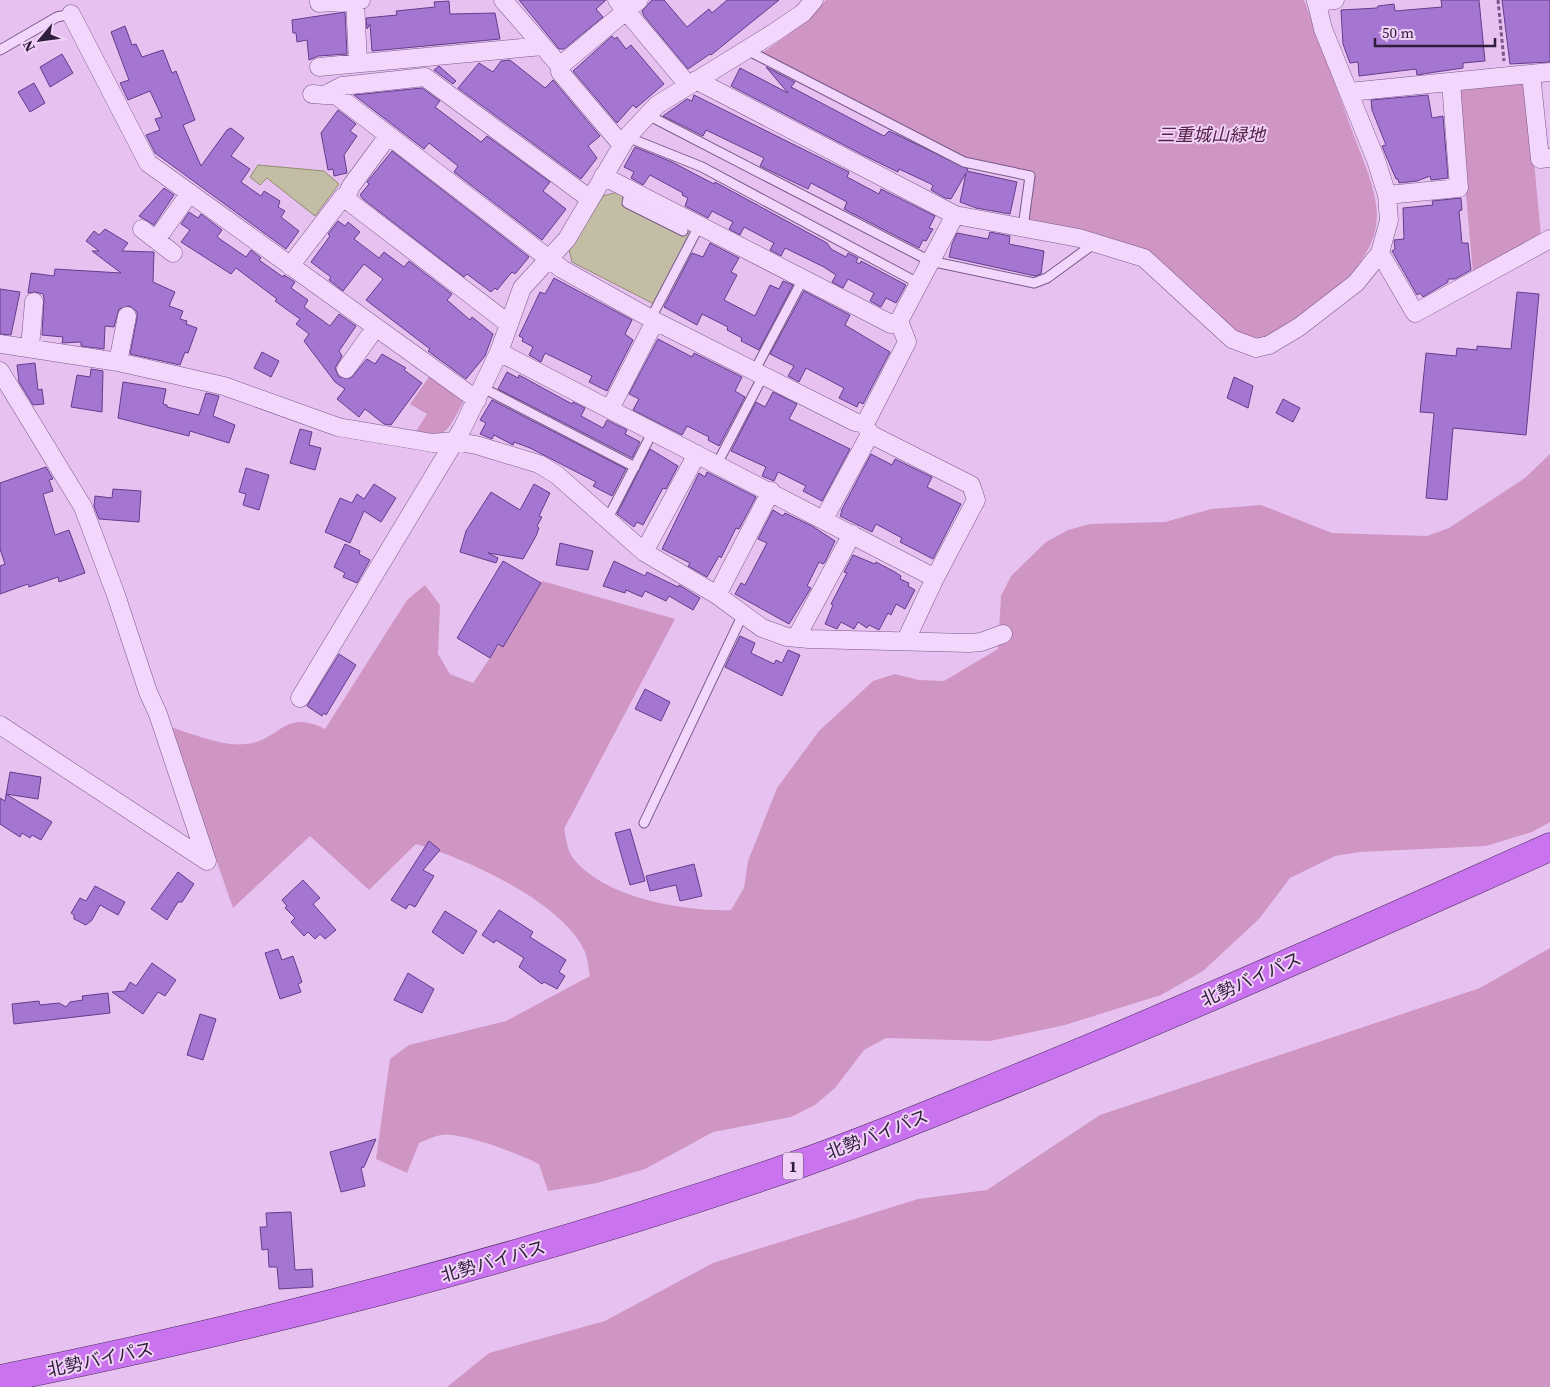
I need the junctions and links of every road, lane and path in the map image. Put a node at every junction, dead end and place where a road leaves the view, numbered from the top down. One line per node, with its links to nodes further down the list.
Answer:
1 (319, 0): 2 (street)
2 (355, 0): 3 (street); 14 (street)
3 (361, 0)
4 (504, 0): 11 (street)
5 (814, 0): 13 (street)
6 (1335, 0): 8 (street)
7 (1498, 0): 19 (path)
8 (1316, 1): 22 (street)
9 (627, 4): 15 (street); 21 (street)
10 (71, 14): 12 (lane); 28 (street)
11 (543, 46): 14 (street); 15 (street)
12 (0, 50)
13 (747, 50): 21 (street); 33 (lane)
14 (358, 63): 16 (street)
15 (560, 66): 25 (street)
16 (319, 67)
17 (1550, 72): 18 (street)
18 (1531, 74): 19 (street); 26 (street)
19 (1506, 76): 20 (street)
20 (1451, 82): 22 (street); 29 (street)
21 (692, 83): 23 (street); 32 (street)
22 (1349, 92): 29 (street)
23 (646, 114): 25 (street); 42 (lane)
24 (388, 136): 30 (street); 31 (street); 41 (street)
25 (624, 141): 27 (street); 45 (lane)
26 (1550, 158)
27 (603, 176): 31 (street); 34 (street)
28 (190, 193): 37 (street); 43 (street)
29 (1387, 195): 40 (street)
30 (345, 199): 43 (street); 50 (street)
31 (590, 199): 41 (street)
32 (955, 215): 33 (street); 42 (street)
33 (1023, 227): 38 (street)
34 (691, 228): 44 (street); 48 (lane)
35 (142, 229): 37 (street)
36 (1550, 239): 40 (street)
37 (156, 240): 39 (street)
38 (1095, 243): 40 (street); 42 (lane)
39 (173, 253)
40 (1380, 253)
41 (548, 258): 48 (street); 50 (street)
42 (930, 261): 45 (street)
43 (290, 266): 51 (street)
44 (803, 279): 49 (street); 58 (lane)
45 (918, 283): 49 (street)
46 (34, 302): 53 (street)
47 (127, 316): 55 (street)
48 (653, 319): 58 (street); 60 (street)
49 (899, 321): 61 (street)
50 (509, 324): 54 (street)
51 (376, 327): 56 (street); 59 (street)
52 (0, 344): 53 (street)
53 (30, 347): 55 (street)
54 (499, 352): 59 (street); 60 (street)
55 (118, 362): 63 (street)
56 (346, 369)
57 (0, 371): 79 (street)
58 (760, 372): 61 (street); 65 (lane)
59 (480, 394): 63 (street); 66 (lane)
60 (610, 409): 62 (street)
61 (867, 429): 68 (street); 72 (street)
62 (653, 431): 64 (street); 66 (lane)
63 (453, 441): 69 (street); 78 (street)
64 (697, 454): 65 (street); 71 (street)
65 (717, 464): 67 (street)
66 (635, 467): 69 (lane)
67 (771, 492): 68 (street); 73 (street)
68 (824, 519): 70 (street)
69 (607, 520): 71 (street)
70 (852, 534): 72 (street); 76 (street)
71 (644, 552): 73 (street)
72 (935, 578): 77 (street)
73 (716, 595): 74 (street)
74 (743, 614): 76 (street); 80 (lane)
75 (1003, 634): 77 (street)
76 (796, 638): 77 (street)
77 (906, 640)
78 (300, 698)
79 (0, 725)
80 (644, 823)
81 (1550, 847): 82 (highway, 北勢バイパス / 1)
82 (0, 1379)

